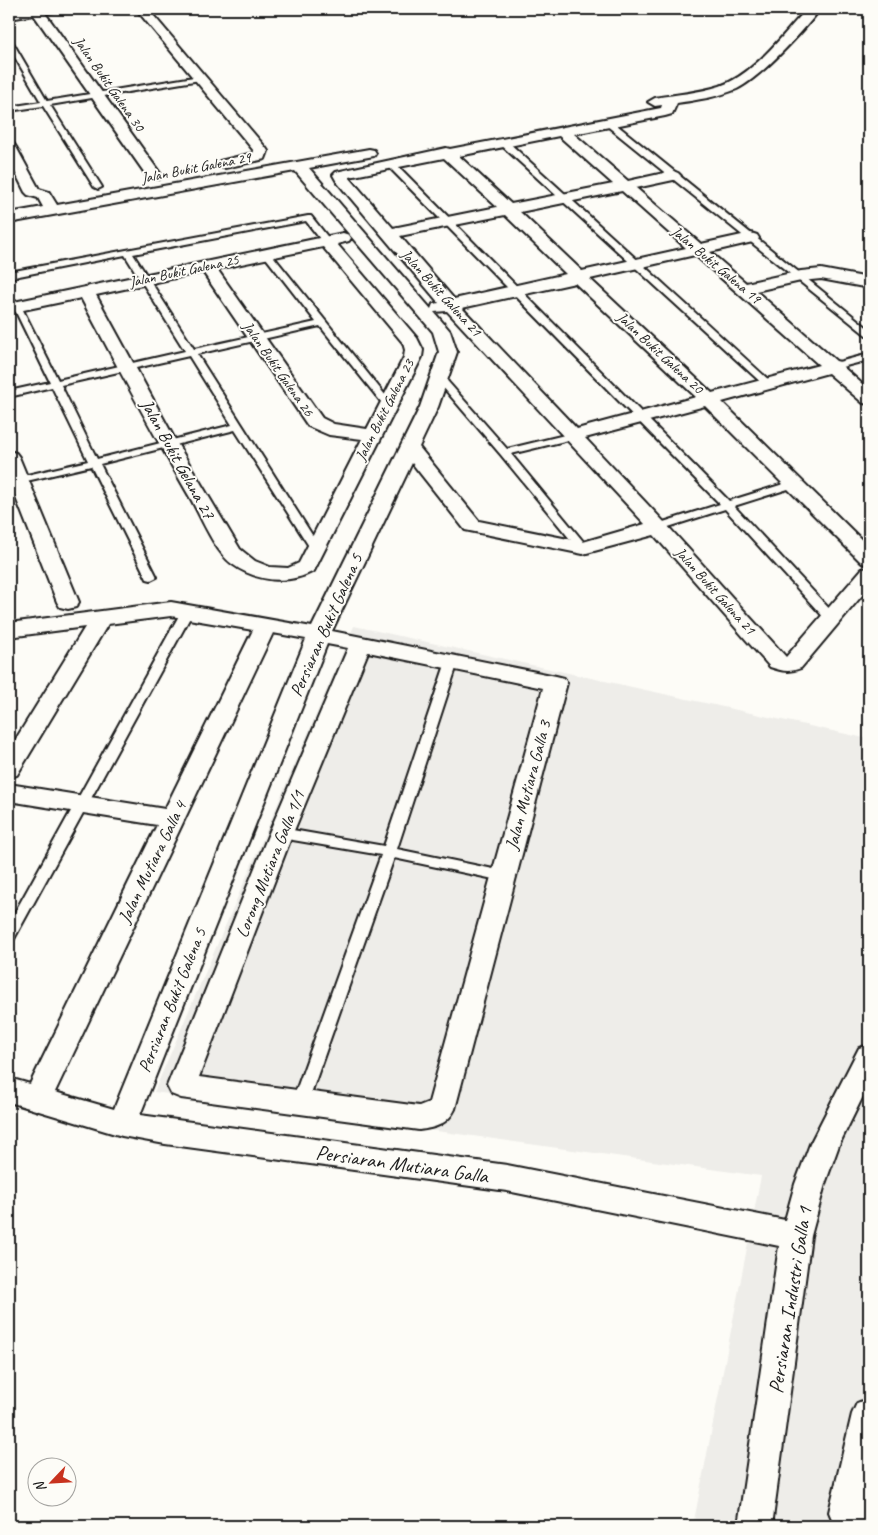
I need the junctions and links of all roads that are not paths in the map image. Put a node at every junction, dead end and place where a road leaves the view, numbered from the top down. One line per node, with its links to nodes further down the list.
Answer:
1 (142, 9): 8 (street, Jalan Bukit Galena 29)
2 (765, 9): 3 (lane)
3 (775, 9)
4 (814, 9): 10 (street)
5 (43, 10): 6 (street); 9 (street, Jalan Bukit Galena 30)
6 (9, 15)
7 (9, 41): 11 (lane)
8 (200, 78): 9 (lane); 20 (street, Jalan Bukit Galena 29)
9 (97, 94): 11 (lane); 22 (street, Jalan Bukit Galena 30)
10 (671, 99): 13 (street); 14 (street, Jalan Bukit Galena 21)
11 (45, 103): 12 (lane); 25 (lane)
12 (9, 109)
13 (529, 123)
14 (609, 123): 15 (street, Jalan Bukit Galena 21); 23 (lane)
15 (563, 132): 16 (street, Jalan Bukit Galena 21); 26 (street, Jalan Bukit Galena 19)
16 (503, 142): 18 (street, Jalan Bukit Galena 21); 29 (lane)
17 (9, 147): 28 (street)
18 (446, 152): 19 (street, Jalan Bukit Galena 21); 31 (street, Jalan Bukit Galena 20)
19 (388, 157): 21 (street); 34 (lane); 35 (street, Jalan Bukit Galena 21)
20 (213, 166)
21 (299, 166): 30 (street); 36 (street, Persiaran Bukit Galena 5)
22 (159, 176): 24 (street, Jalan Bukit Galena 29)
23 (673, 176): 26 (street); 37 (lane)
24 (136, 180)
25 (103, 186): 27 (street)
26 (626, 186): 29 (street); 39 (street, Jalan Bukit Galena 19)
27 (81, 190)
28 (32, 192): 30 (street); 32 (street)
29 (563, 198): 31 (street); 42 (lane)
30 (53, 210): 32 (street)
31 (509, 210): 34 (street); 45 (street, Jalan Bukit Galena 20)
32 (34, 214): 33 (street)
33 (9, 218)
34 (448, 222): 35 (street); 50 (lane)
35 (388, 234): 52 (street, Jalan Bukit Galena 21)
36 (360, 235): 38 (street, Jalan Bukit Galena 25); 54 (street, Persiaran Bukit Galena 5)
37 (751, 238): 39 (street); 46 (lane)
38 (327, 242): 40 (lane); 41 (street, Jalan Bukit Galena 25); 68 (street, Jalan Bukit Galena 23)
39 (696, 249): 42 (street); 49 (street, Jalan Bukit Galena 19)
40 (127, 252): 44 (lane); 47 (lane)
41 (267, 254): 43 (street, Jalan Bukit Galena 25); 55 (lane)
42 (634, 263): 45 (street); 64 (lane)
43 (207, 267): 47 (street, Jalan Bukit Galena 25); 57 (street, Jalan Bukit Galena 26)
44 (9, 275)
45 (578, 276): 50 (street); 66 (street, Jalan Bukit Galena 20)
46 (801, 276): 48 (street); 49 (street); 56 (lane)
47 (145, 280): 51 (street, Jalan Bukit Galena 25); 58 (lane)
48 (869, 284)
49 (744, 289): 60 (street, Jalan Bukit Galena 19)
50 (514, 290): 52 (street); 69 (lane)
51 (86, 292): 53 (street, Jalan Bukit Galena 25); 61 (street, Jalan Bukit Gelana 27)
52 (450, 305): 54 (street); 72 (street, Jalan Bukit Galena 21)
53 (13, 307): 63 (lane)
54 (425, 311): 62 (street, Persiaran Bukit Galena 5)
55 (322, 323): 57 (lane); 68 (lane)
56 (869, 333)
57 (257, 338): 58 (lane); 71 (street, Jalan Bukit Galena 26)
58 (192, 354): 61 (lane); 70 (lane)
59 (869, 357): 60 (lane)
60 (834, 366): 64 (street); 67 (street, Jalan Bukit Galena 19)
61 (127, 368): 63 (lane); 73 (street, Jalan Bukit Gelana 27)
62 (439, 376): 74 (street, Persiaran Bukit Galena 5); 75 (lane)
63 (55, 384): 65 (lane); 77 (lane)
64 (768, 384): 66 (street)
65 (9, 394)
66 (710, 399): 69 (street); 79 (street, Jalan Bukit Galena 20)
67 (869, 399)
68 (389, 406): 71 (street, Jalan Bukit Galena 23)
69 (640, 418): 72 (street); 80 (lane)
70 (238, 426): 73 (lane); 83 (lane)
71 (372, 435): 83 (street, Jalan Bukit Galena 23)
72 (572, 436): 75 (lane); 81 (street, Jalan Bukit Galena 21)
73 (169, 445): 77 (lane); 85 (street, Jalan Bukit Gelana 27)
74 (409, 447): 82 (street); 94 (street, Persiaran Bukit Galena 5)
75 (505, 453): 82 (lane)
76 (9, 457): 78 (street)
77 (94, 462): 78 (lane); 87 (lane)
78 (18, 480): 88 (street)
79 (797, 483): 80 (lane); 84 (street, Jalan Bukit Galena 20)
80 (727, 505): 81 (lane); 91 (lane)
81 (658, 527): 82 (street); 91 (street, Jalan Bukit Galena 21)
82 (583, 548)
83 (316, 549): 85 (street, Jalan Bukit Galena 23)
84 (869, 559)
85 (307, 567)
86 (869, 574): 91 (street)
87 (151, 577)
88 (68, 602)
89 (187, 612): 90 (street, Jalan Mutiara Galla 3); 92 (street, Jalan Mutiara Galla 3); 100 (lane)
90 (100, 618): 93 (street, Jalan Mutiara Galla 3); 97 (street)
91 (832, 619)
92 (266, 625): 94 (street, Jalan Mutiara Galla 3); 101 (street, Jalan Mutiara Galla 4)
93 (9, 630)
94 (319, 635): 95 (street, Jalan Mutiara Galla 3); 110 (street, Persiaran Bukit Galena 5)
95 (361, 643): 96 (street, Jalan Mutiara Galla 3); 102 (street, Lorong Mutiara Galla 1/1)
96 (452, 662): 103 (lane); 104 (street, Jalan Mutiara Galla 3)
97 (16, 742): 98 (street)
98 (9, 768)
99 (9, 792): 100 (street)
100 (80, 804): 101 (street); 105 (lane)
101 (173, 819): 108 (street, Jalan Mutiara Galla 4)
102 (281, 834): 103 (lane); 109 (street, Lorong Mutiara Galla 1/1)
103 (389, 852): 104 (lane); 109 (lane)
104 (503, 876): 109 (street, Jalan Mutiara Galla 3)
105 (9, 935)
106 (867, 1065): 111 (street, Persiaran Industri Galla 1)
107 (9, 1090): 108 (street, Persiaran Mutiara Galla)
108 (37, 1099): 110 (street, Persiaran Mutiara Galla)
109 (300, 1102)
110 (122, 1124): 111 (street, Persiaran Mutiara Galla)
111 (796, 1236): 113 (street, Persiaran Industri Galla 1)
112 (869, 1414): 114 (street)
113 (755, 1526)
114 (869, 1526)

